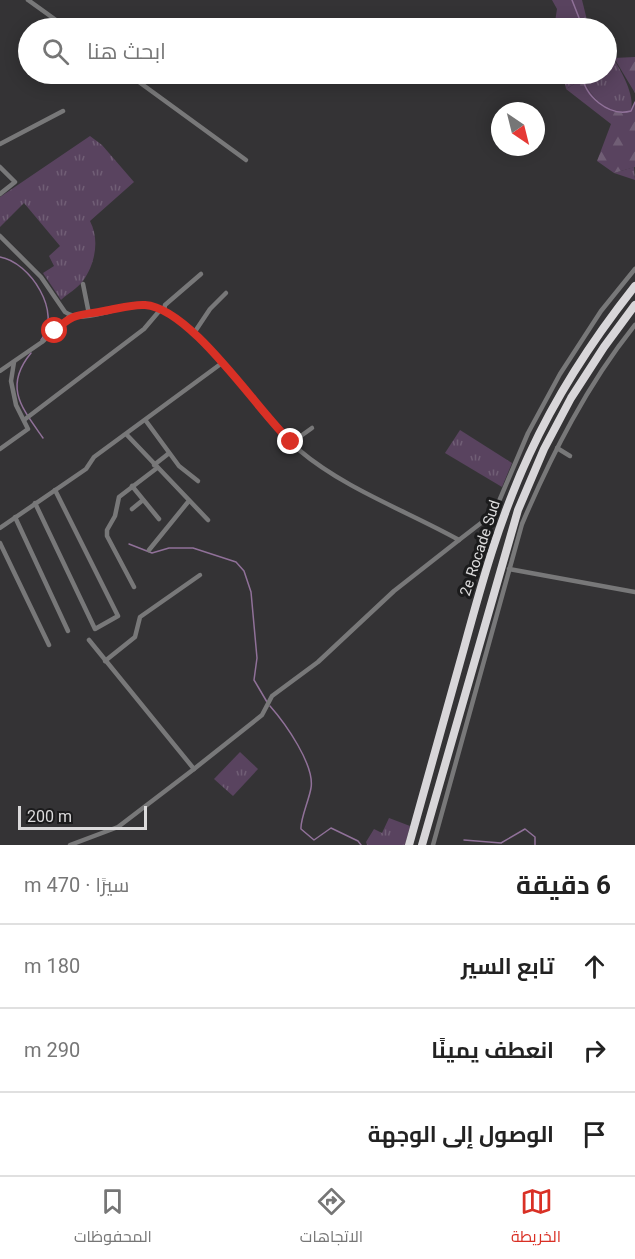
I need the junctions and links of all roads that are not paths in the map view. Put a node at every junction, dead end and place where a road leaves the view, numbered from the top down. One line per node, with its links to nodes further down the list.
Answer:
1 (28, 0): 2 (street)
2 (53, 18)
3 (142, 84): 6 (street)
4 (63, 111): 5 (street)
5 (0, 144)
6 (246, 160)
7 (0, 166): 8 (street)
8 (0, 194)
9 (0, 236): 18 (street)
10 (635, 269): 45 (street)
11 (201, 274): 16 (street)
12 (83, 284): 17 (street)
13 (635, 286): 58 (highway, 2e Rocade Sud)
14 (226, 293): 20 (street)
15 (635, 304): 59 (highway, 2e Rocade Sud)
16 (163, 310): 17 (street); 20 (street); 24 (street)
17 (89, 314): 18 (street)
18 (70, 316): 21 (street)
19 (635, 325): 29 (street)
20 (194, 333): 22 (street)
21 (14, 362): 23 (street); 24 (street)
22 (222, 363): 25 (street); 28 (street)
23 (0, 371)
24 (24, 420): 30 (street)
25 (146, 421): 27 (street); 31 (street)
26 (312, 428): 28 (street)
27 (127, 435): 33 (street); 36 (street)
28 (291, 442): 45 (street)
29 (557, 448): 32 (street); 48 (street)
30 (0, 449)
31 (168, 454): 33 (street); 34 (street)
32 (570, 456)
33 (156, 466): 35 (street); 39 (street)
34 (198, 481)
35 (132, 486): 37 (street); 50 (street)
36 (56, 490): 38 (street); 38 (street)
37 (143, 500): 40 (street); 42 (street)
38 (35, 502): 41 (street)
39 (188, 502): 43 (street); 47 (street)
40 (132, 509)
41 (15, 517): 44 (street); 52 (street)
42 (159, 519)
43 (208, 520)
44 (0, 528)
45 (459, 540): 56 (street)
46 (0, 543): 54 (street)
47 (149, 550)
48 (509, 569): 51 (street); 60 (street)
49 (200, 575): 55 (street)
50 (134, 587)
51 (635, 592)
52 (68, 631)
53 (88, 640): 55 (street)
54 (49, 645)
55 (105, 661): 56 (street)
56 (194, 769): 57 (street)
57 (70, 845)
58 (409, 845)
59 (422, 845)
60 (433, 845)

